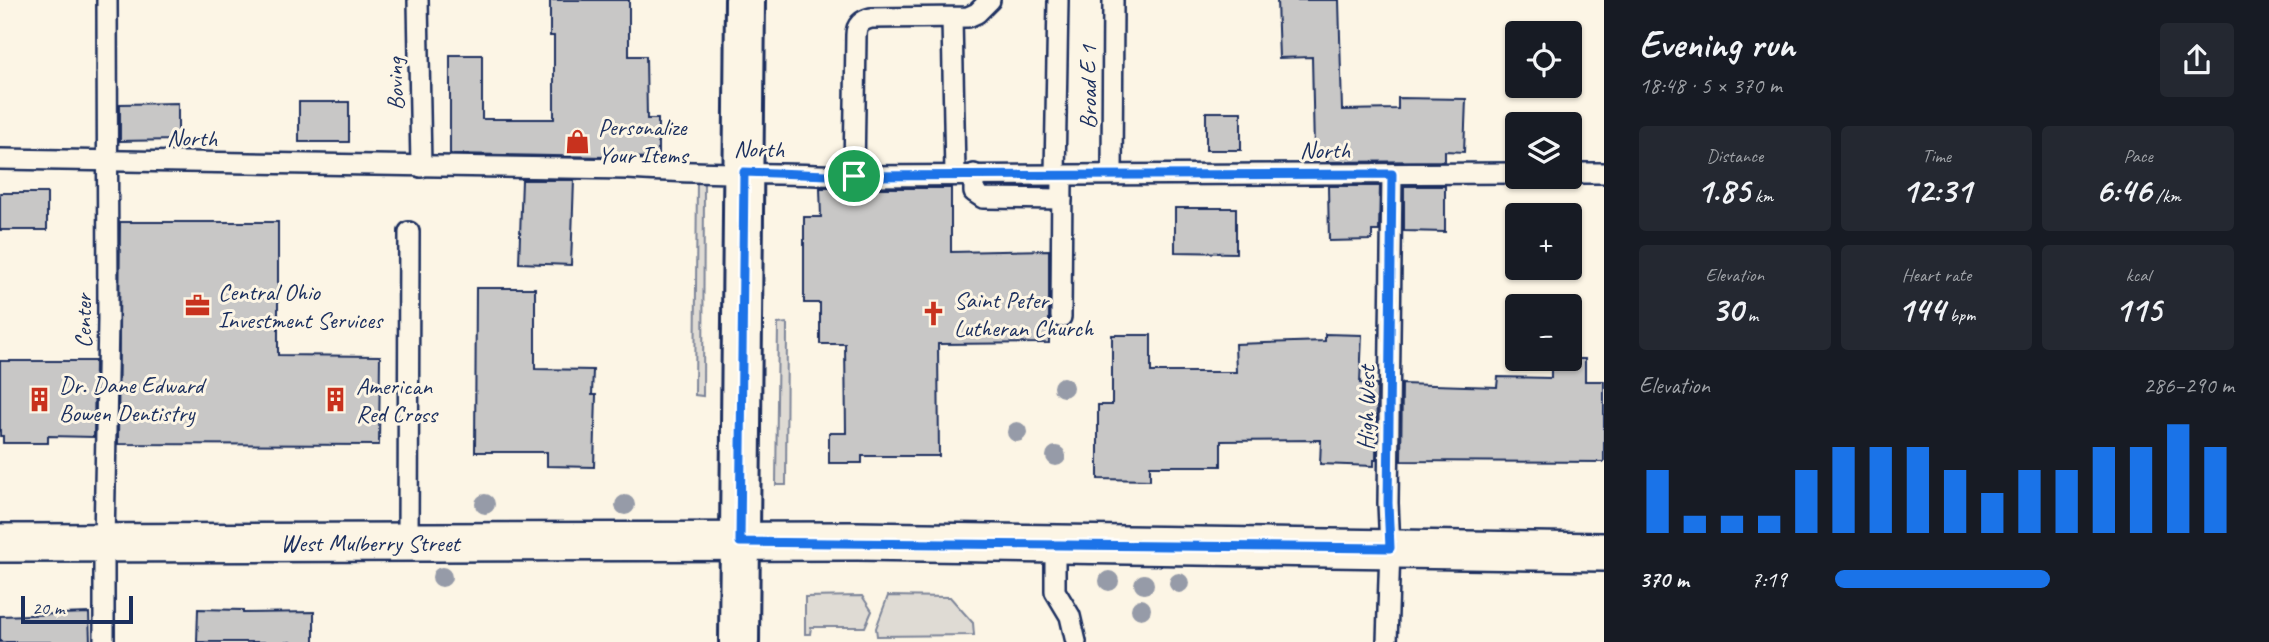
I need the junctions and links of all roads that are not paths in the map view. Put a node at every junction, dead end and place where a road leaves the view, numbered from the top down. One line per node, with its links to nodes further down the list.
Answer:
1 (107, 0): 9 (lane, Center)
2 (418, 0): 10 (lane, Boving)
3 (745, 0): 11 (street)
4 (990, 0): 7 (lane)
5 (1058, 0): 18 (lane)
6 (1113, 0): 16 (lane, Broad E 1)
7 (953, 18): 15 (lane); 19 (lane)
8 (0, 159): 9 (lane, North)
9 (106, 161): 10 (lane, North); 25 (lane, Center)
10 (421, 167): 11 (lane, North)
11 (744, 172): 19 (lane, North); 24 (street)
12 (1505, 173): 17 (lane, North)
13 (1582, 173): 14 (lane)
14 (1604, 173)
15 (964, 174): 18 (lane, North); 19 (lane, North); 20 (lane)
16 (1112, 174): 17 (lane, North); 18 (lane, North)
17 (1392, 174): 28 (lane, High West)
18 (1058, 175): 20 (lane)
19 (854, 176)
20 (1062, 199): 22 (lane)
21 (409, 232): 26 (lane)
22 (1061, 317)
23 (0, 542): 25 (street, West Mulberry Street)
24 (740, 542): 26 (street, West Mulberry Street); 27 (street, West Mulberry Street); 31 (street)
25 (104, 543): 26 (street, West Mulberry Street); 30 (lane, Center)
26 (408, 543)
27 (1055, 544): 28 (street, West Mulberry Street); 32 (lane)
28 (1390, 548): 29 (street, West Mulberry Street); 33 (lane, High West)
29 (1604, 552)
30 (104, 642)
31 (739, 642)
32 (1076, 642)
33 (1387, 642)

